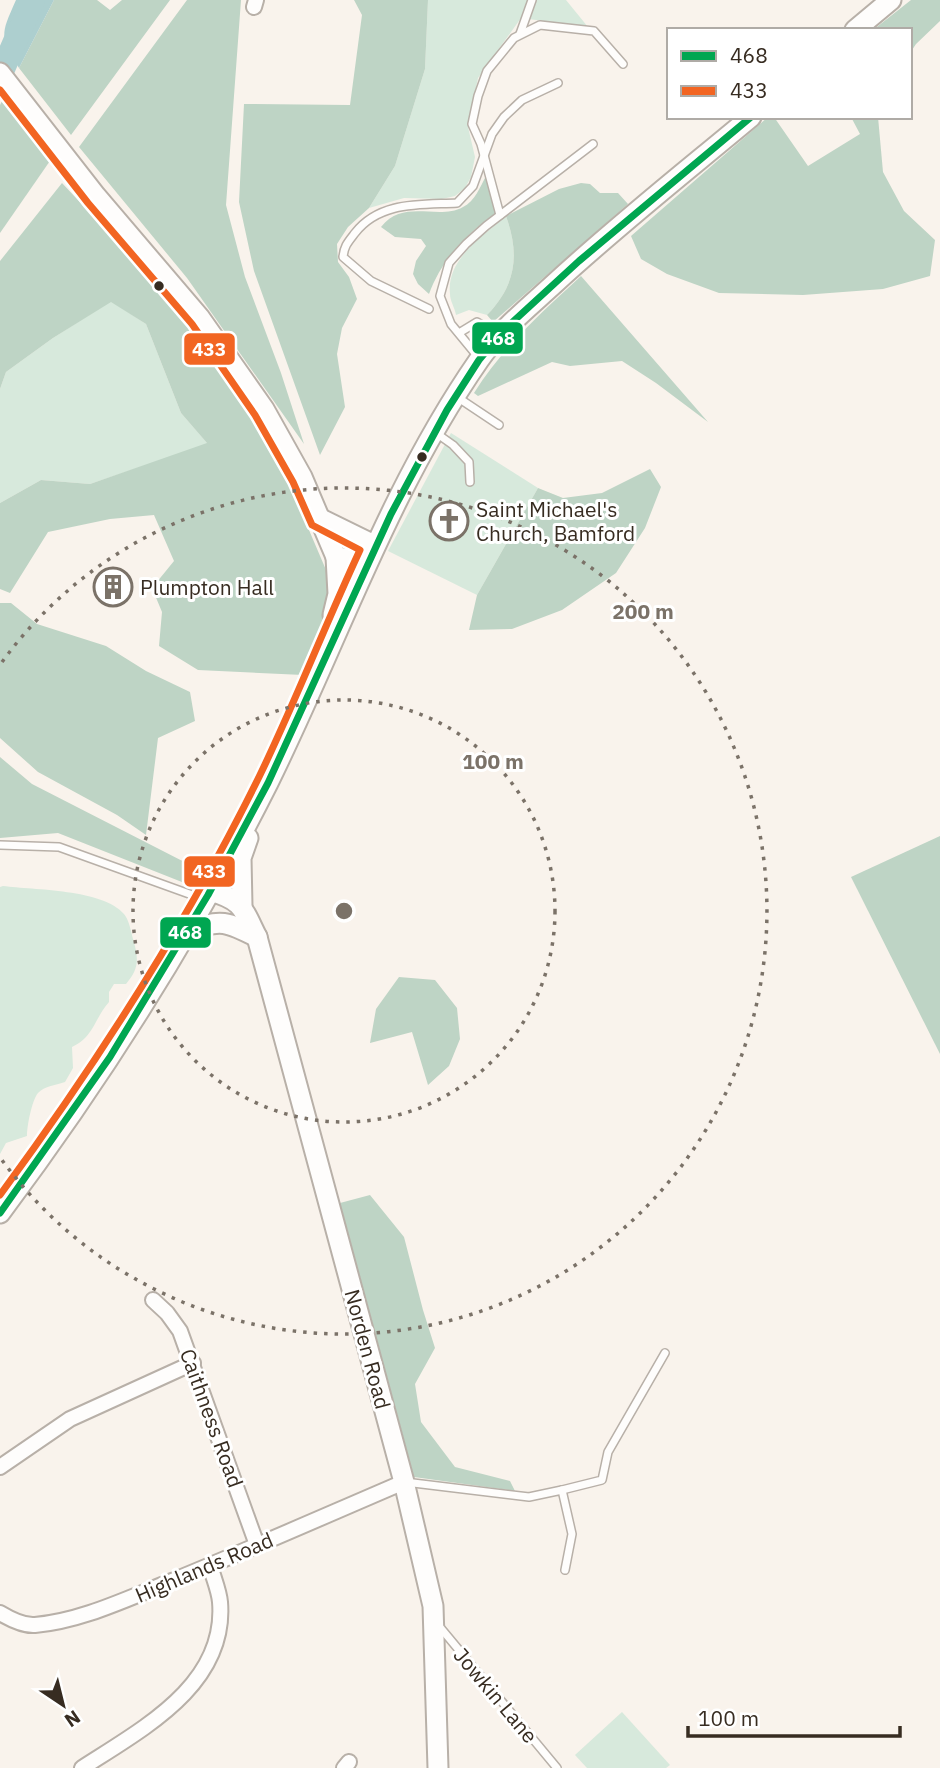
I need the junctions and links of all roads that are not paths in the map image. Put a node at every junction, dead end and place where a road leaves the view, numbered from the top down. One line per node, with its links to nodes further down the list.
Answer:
1 (533, 0): 4 (lane)
2 (891, 0): 3 (street)
3 (857, 28)
4 (520, 35): 5 (lane); 10 (lane)
5 (623, 64)
6 (0, 73): 20 (street)
7 (558, 83): 10 (lane)
8 (749, 119): 15 (street)
9 (593, 144): 11 (lane)
10 (484, 154): 11 (lane); 12 (lane)
11 (500, 215): 14 (lane)
12 (429, 309)
13 (487, 328): 14 (lane)
14 (459, 333): 15 (lane)
15 (480, 358): 16 (street)
16 (456, 396): 17 (lane); 18 (street)
17 (499, 425)
18 (435, 432): 19 (lane); 21 (street)
19 (470, 482)
20 (321, 519): 21 (street); 22 (street)
21 (371, 553): 22 (street); 23 (street)
22 (336, 557): 23 (street)
23 (308, 696): 24 (street)
24 (267, 784): 26 (street); 27 (street)
25 (0, 845): 26 (lane)
26 (208, 896): 27 (street); 28 (street); 29 (street)
27 (242, 906): 29 (street, Norden Road)
28 (189, 931): 29 (street); 30 (street)
29 (257, 937): 35 (street, Norden Road)
30 (0, 1213)
31 (153, 1300): 33 (street, Caithness Road)
32 (665, 1353): 36 (lane)
33 (192, 1363): 34 (street); 37 (street, Caithness Road)
34 (0, 1467)
35 (404, 1482): 36 (lane); 37 (street, Highlands Road); 41 (street, Norden Road)
36 (562, 1490): 39 (lane)
37 (257, 1545): 38 (street, Highlands Road)
38 (210, 1565): 40 (street, Highlands Road); 42 (street)
39 (565, 1570)
40 (0, 1613)
41 (435, 1621): 43 (street, Norden Road); 44 (lane, Jowkin Lane)
42 (82, 1768)
43 (438, 1768)
44 (557, 1768)

